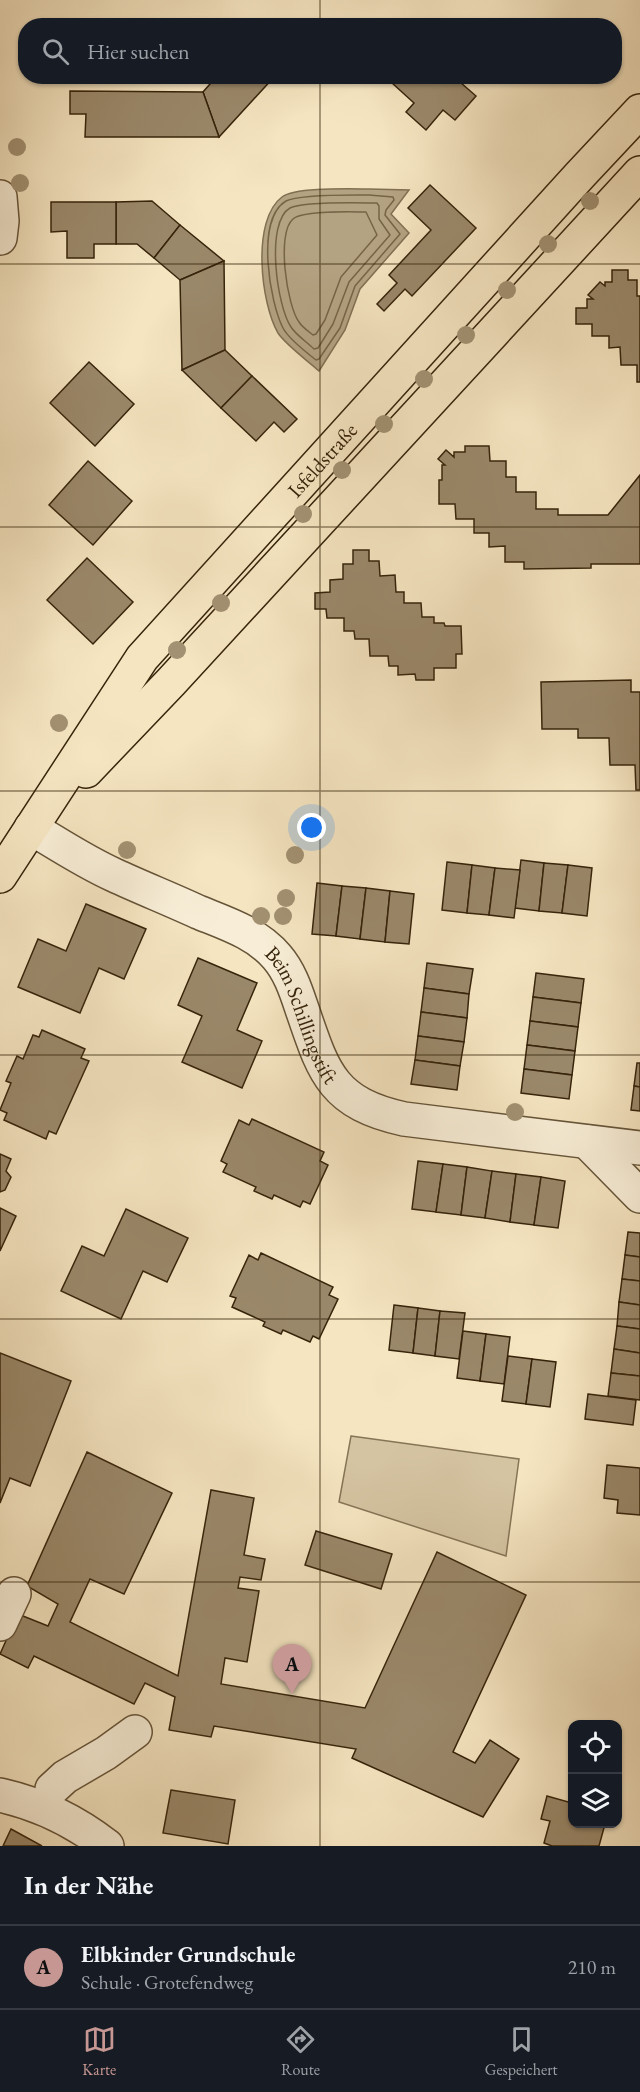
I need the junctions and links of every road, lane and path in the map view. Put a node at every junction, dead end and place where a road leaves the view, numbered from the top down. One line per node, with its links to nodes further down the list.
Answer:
1 (640, 111): 5 (main road, Isfeldstraße)
2 (640, 173): 5 (main road, Isfeldstraße)
3 (0, 197): 4 (street)
4 (0, 238)
5 (31, 828): 6 (main road, Isfeldstraße); 7 (street, Beim Schillingstift)
6 (0, 876)
7 (587, 1142): 8 (street, Beim Schillingstift); 9 (street)
8 (640, 1148)
9 (640, 1196)
10 (14, 1594): 11 (street)
11 (0, 1624)
12 (135, 1732): 13 (street)
13 (51, 1789)
14 (0, 1795): 15 (street)
15 (107, 1846)

